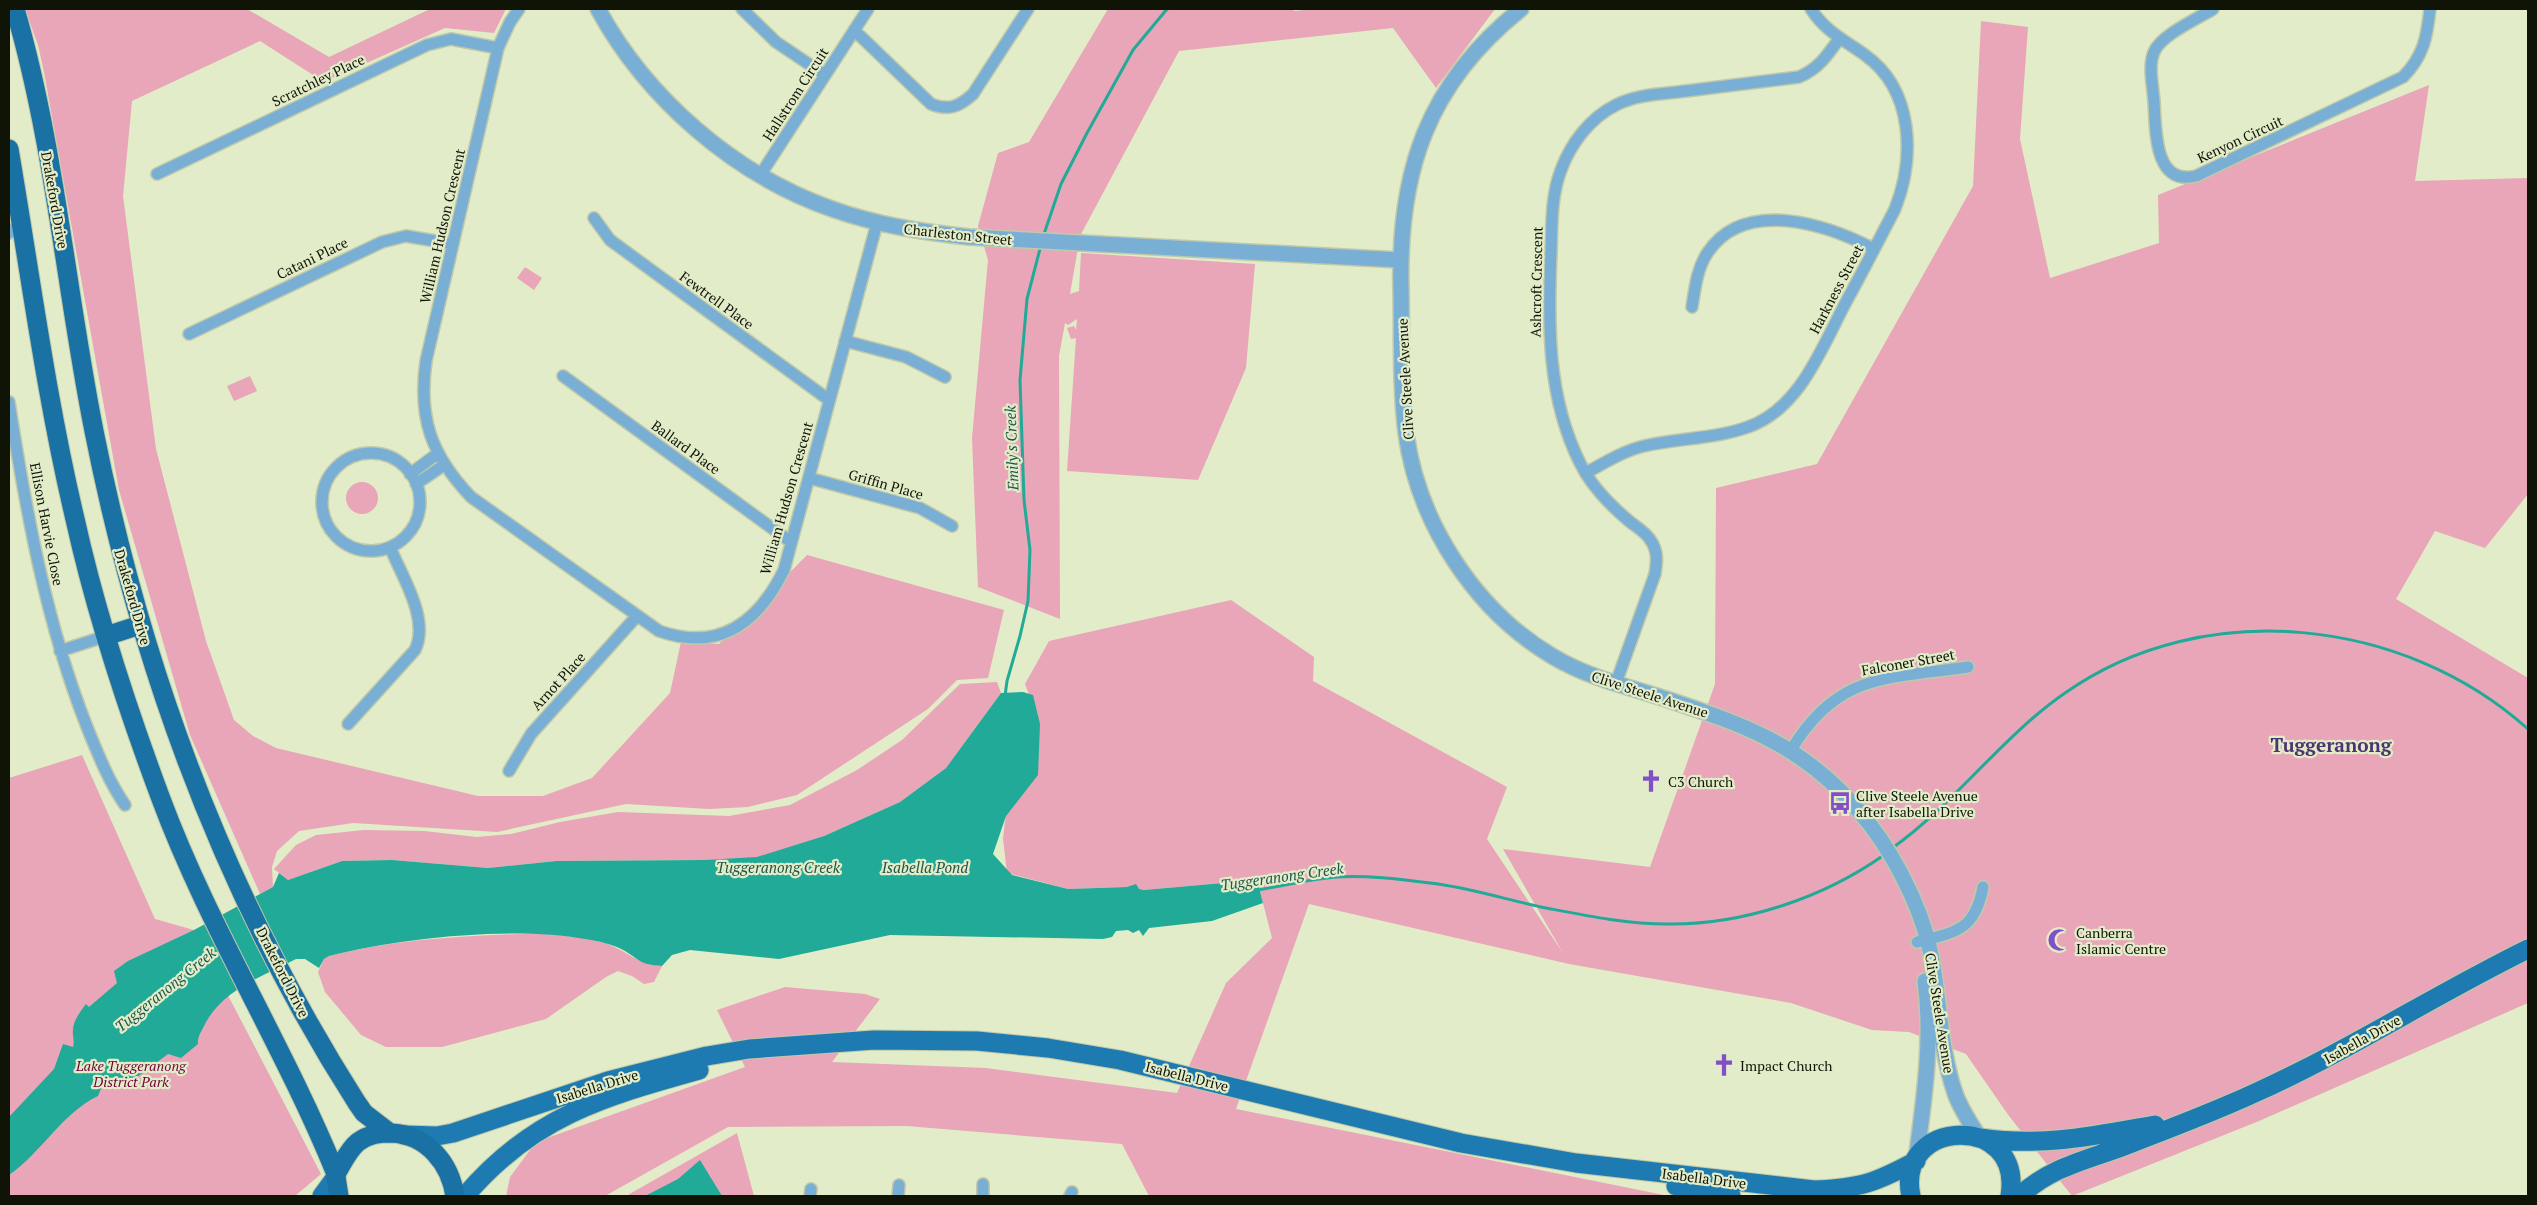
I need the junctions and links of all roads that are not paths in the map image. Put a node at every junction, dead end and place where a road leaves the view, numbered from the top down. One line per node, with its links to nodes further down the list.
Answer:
1 (15, 9): 40 (highway, Drakeford Drive)
2 (519, 9): 13 (street, William Hudson Crescent)
3 (598, 9): 17 (street, Charleston Street)
4 (742, 9): 14 (street)
5 (868, 9): 11 (street, Hallstrom Circuit)
6 (1028, 9): 11 (street)
7 (1522, 9): 23 (street, Clive Steele Avenue)
8 (1811, 9): 12 (street, Harkness Street)
9 (2213, 9): 10 (street, Kenyon Circuit)
10 (2430, 9)
11 (854, 30): 14 (street, Hallstrom Circuit)
12 (1839, 39): 22 (street, Harkness Street); 33 (street, Ashcroft Crescent)
13 (498, 48): 16 (street, Scratchley Place); 21 (street, William Hudson Crescent)
14 (824, 75): 17 (street, Hallstrom Circuit)
15 (9, 150): 20 (highway)
16 (157, 174)
17 (761, 174): 19 (street, Charleston Street)
18 (594, 218): 29 (street, Fewtrell Place)
19 (877, 223): 23 (street, Charleston Street); 26 (street, William Hudson Crescent)
20 (15, 228): 41 (highway)
21 (453, 244): 25 (street, Catani Place); 31 (street, William Hudson Crescent)
22 (1874, 249): 24 (street); 33 (street, Harkness Street)
23 (1400, 260): 44 (street, Clive Steele Avenue)
24 (1692, 307)
25 (189, 334)
26 (845, 340): 28 (street); 29 (street, William Hudson Crescent)
27 (563, 376): 37 (street, Ballard Place)
28 (945, 377)
29 (830, 400): 34 (street, William Hudson Crescent)
30 (9, 402): 42 (street, Ellison Harvie Close)
31 (438, 454): 32 (street, William Hudson Crescent); 35 (street)
32 (444, 465): 35 (street); 39 (street, William Hudson Crescent)
33 (1586, 473): 44 (street, Ashcroft Crescent)
34 (809, 478): 36 (street, Griffin Place); 37 (street, William Hudson Crescent)
35 (413, 479): 38 (street); 38 (street)
36 (952, 526)
37 (792, 542): 39 (street, William Hudson Crescent)
38 (390, 547): 45 (street)
39 (636, 617): 47 (street, Arnot Place)
40 (140, 625): 41 (highway); 55 (highway, Drakeford Drive)
41 (106, 636): 42 (street); 59 (highway)
42 (60, 651): 48 (street, Ellison Harvie Close)
43 (1968, 667): 46 (street, Falconer Street)
44 (1616, 683): 46 (street, Clive Steele Avenue)
45 (348, 724)
46 (1791, 750): 50 (street, Clive Steele Avenue)
47 (509, 771)
48 (125, 805)
49 (1983, 886): 50 (street)
50 (1922, 940): 52 (street, Clive Steele Avenue)
51 (2528, 949): 54 (main road, Isabella Drive)
52 (1928, 967): 56 (street, Clive Steele Avenue); 57 (street, Clive Steele Avenue)
53 (792, 1047): 55 (main road, Isabella Drive); 58 (main road, Isabella Drive); 64 (main road, Isabella Drive)
54 (2190, 1118): 56 (main road, Isabella Drive); 69 (main road, Isabella Drive)
55 (397, 1134): 59 (highway); 63 (highway, Drakeford Drive)
56 (1979, 1138): 57 (main road, Isabella Drive); 68 (main road)
57 (1916, 1160): 58 (main road, Isabella Drive); 67 (main road)
58 (1576, 1163): 66 (main road, Isabella Drive)
59 (336, 1175): 61 (main road); 62 (highway)
60 (982, 1184): 65 (street)
61 (322, 1196)
62 (339, 1196)
63 (455, 1196)
64 (464, 1196)
65 (983, 1196)
66 (1731, 1196)
67 (1911, 1196)
68 (2010, 1196)
69 (2020, 1196)

